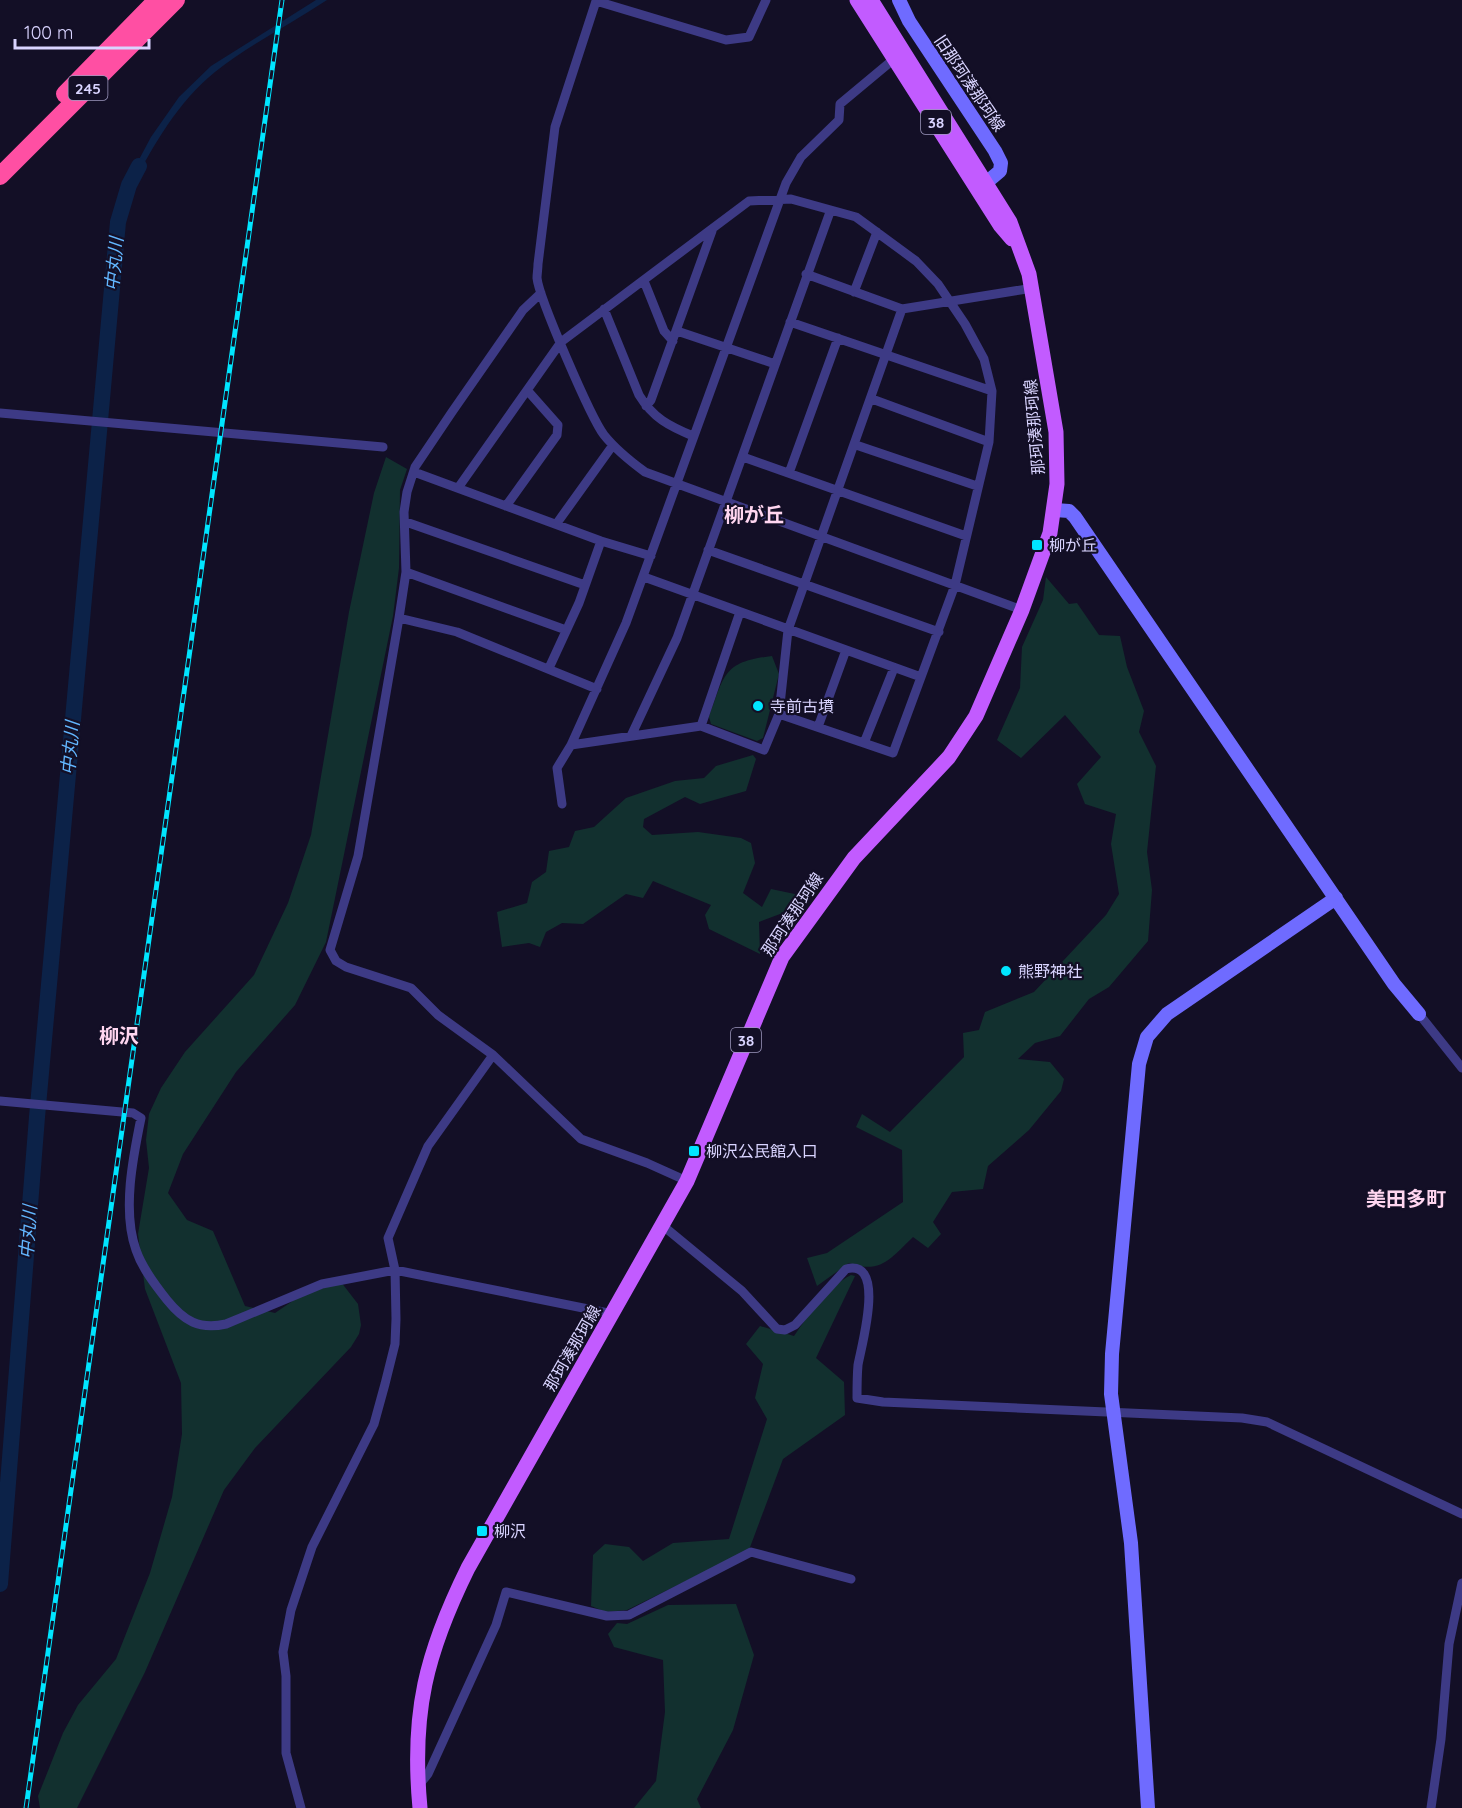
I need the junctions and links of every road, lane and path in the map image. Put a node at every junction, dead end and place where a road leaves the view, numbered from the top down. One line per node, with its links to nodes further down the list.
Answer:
1 (157, 0): 8 (highway, 245)
2 (176, 0): 9 (highway, 245)
3 (766, 0): 20 (street)
4 (856, 0): 7 (main road, 那珂湊那珂線 / 38)
5 (871, 0): 10 (main road, 那珂湊那珂線 / 38)
6 (899, 0): 10 (street, 旧那珂湊那珂線)
7 (894, 59): 11 (street); 15 (main road, 那珂湊那珂線 / 38)
8 (0, 159)
9 (0, 176)
10 (987, 182): 15 (main road, 那珂湊那珂線 / 38)
11 (779, 199): 12 (street); 13 (street); 29 (street)
12 (830, 212): 14 (street); 16 (street)
13 (712, 231): 17 (street); 25 (street)
14 (877, 232): 19 (street); 21 (street)
15 (1016, 244): 18 (main road, 那珂湊那珂線 / 38)
16 (806, 274): 19 (street); 24 (street)
17 (644, 281): 22 (street); 27 (street)
18 (1033, 288): 21 (street); 51 (main road, 那珂湊那珂線 / 38)
19 (854, 292): 23 (street)
20 (541, 293): 28 (street); 43 (street)
21 (950, 300): 23 (street); 33 (street)
22 (604, 309): 28 (street); 35 (street)
23 (902, 309): 30 (street)
24 (790, 322): 26 (street); 31 (street)
25 (677, 331): 27 (street); 29 (street)
26 (838, 338): 30 (street); 44 (street)
27 (673, 341): 35 (street)
28 (561, 342): 32 (street); 39 (street)
29 (725, 348): 31 (street); 37 (street)
30 (887, 354): 33 (street); 34 (street)
31 (775, 364): 42 (street)
32 (527, 390): 47 (street); 50 (street)
33 (993, 391): 38 (street)
34 (872, 399): 38 (street); 40 (street)
35 (646, 406): 37 (street)
36 (0, 413): 41 (street)
37 (693, 436): 45 (street)
38 (988, 442): 46 (street)
39 (613, 445): 45 (street); 53 (street)
40 (855, 445): 46 (street); 48 (street)
41 (383, 447)
42 (743, 457): 44 (street); 49 (street)
43 (414, 472): 47 (street); 52 (street)
44 (789, 473): 48 (street)
45 (676, 484): 49 (street); 58 (street)
46 (977, 486): 55 (street)
47 (458, 488): 50 (street)
48 (838, 490): 54 (street); 55 (street)
49 (726, 502): 54 (street); 57 (street)
50 (506, 506): 53 (street)
51 (1054, 510): 65 (main road, 那珂湊那珂線 / 38); 83 (street)
52 (406, 522): 59 (street); 61 (street)
53 (557, 523): 56 (street)
54 (822, 535): 62 (street); 63 (street)
55 (966, 536): 63 (street)
56 (601, 541): 58 (street); 61 (street)
57 (708, 550): 62 (street); 64 (street)
58 (651, 556): 60 (street)
59 (406, 572): 67 (street); 68 (street)
60 (644, 578): 64 (street); 75 (street)
61 (585, 585): 68 (street)
62 (804, 585): 69 (street); 70 (street)
63 (955, 585): 65 (street); 70 (street)
64 (691, 595): 66 (street); 79 (street)
65 (1022, 610): 88 (main road, 那珂湊那珂線 / 38)
66 (740, 612): 69 (street); 77 (street)
67 (399, 618): 72 (street); 85 (street)
68 (566, 630): 72 (street)
69 (788, 630): 71 (street); 76 (street)
70 (939, 632): 74 (street)
71 (846, 650): 73 (street); 78 (street)
72 (549, 668): 75 (street)
73 (894, 668): 74 (street); 80 (street)
74 (921, 677): 80 (street)
75 (597, 689): 81 (street)
76 (779, 714): 77 (street); 78 (street)
77 (701, 726): 79 (street)
78 (818, 727): 80 (street)
79 (631, 736): 81 (street)
80 (864, 743)
81 (571, 745): 82 (street)
82 (562, 804)
83 (1336, 898): 84 (street); 92 (street)
84 (1419, 1014): 86 (street)
85 (493, 1055): 88 (street); 90 (street)
86 (1462, 1068)
87 (0, 1101): 90 (street)
88 (687, 1181): 89 (main road, 那珂湊那珂線 / 38)
89 (662, 1225): 91 (main road, 那珂湊那珂線 / 38); 92 (street)
90 (395, 1270): 91 (street); 97 (street)
91 (613, 1314): 96 (main road, 那珂湊那珂線 / 38)
92 (1113, 1412): 93 (street); 99 (street)
93 (1462, 1514)
94 (851, 1579): 96 (street)
95 (1462, 1583): 100 (street)
96 (418, 1787): 98 (main road, 那珂湊那珂線 / 38)
97 (301, 1808)
98 (420, 1808)
99 (1148, 1808)
100 (1431, 1808)

